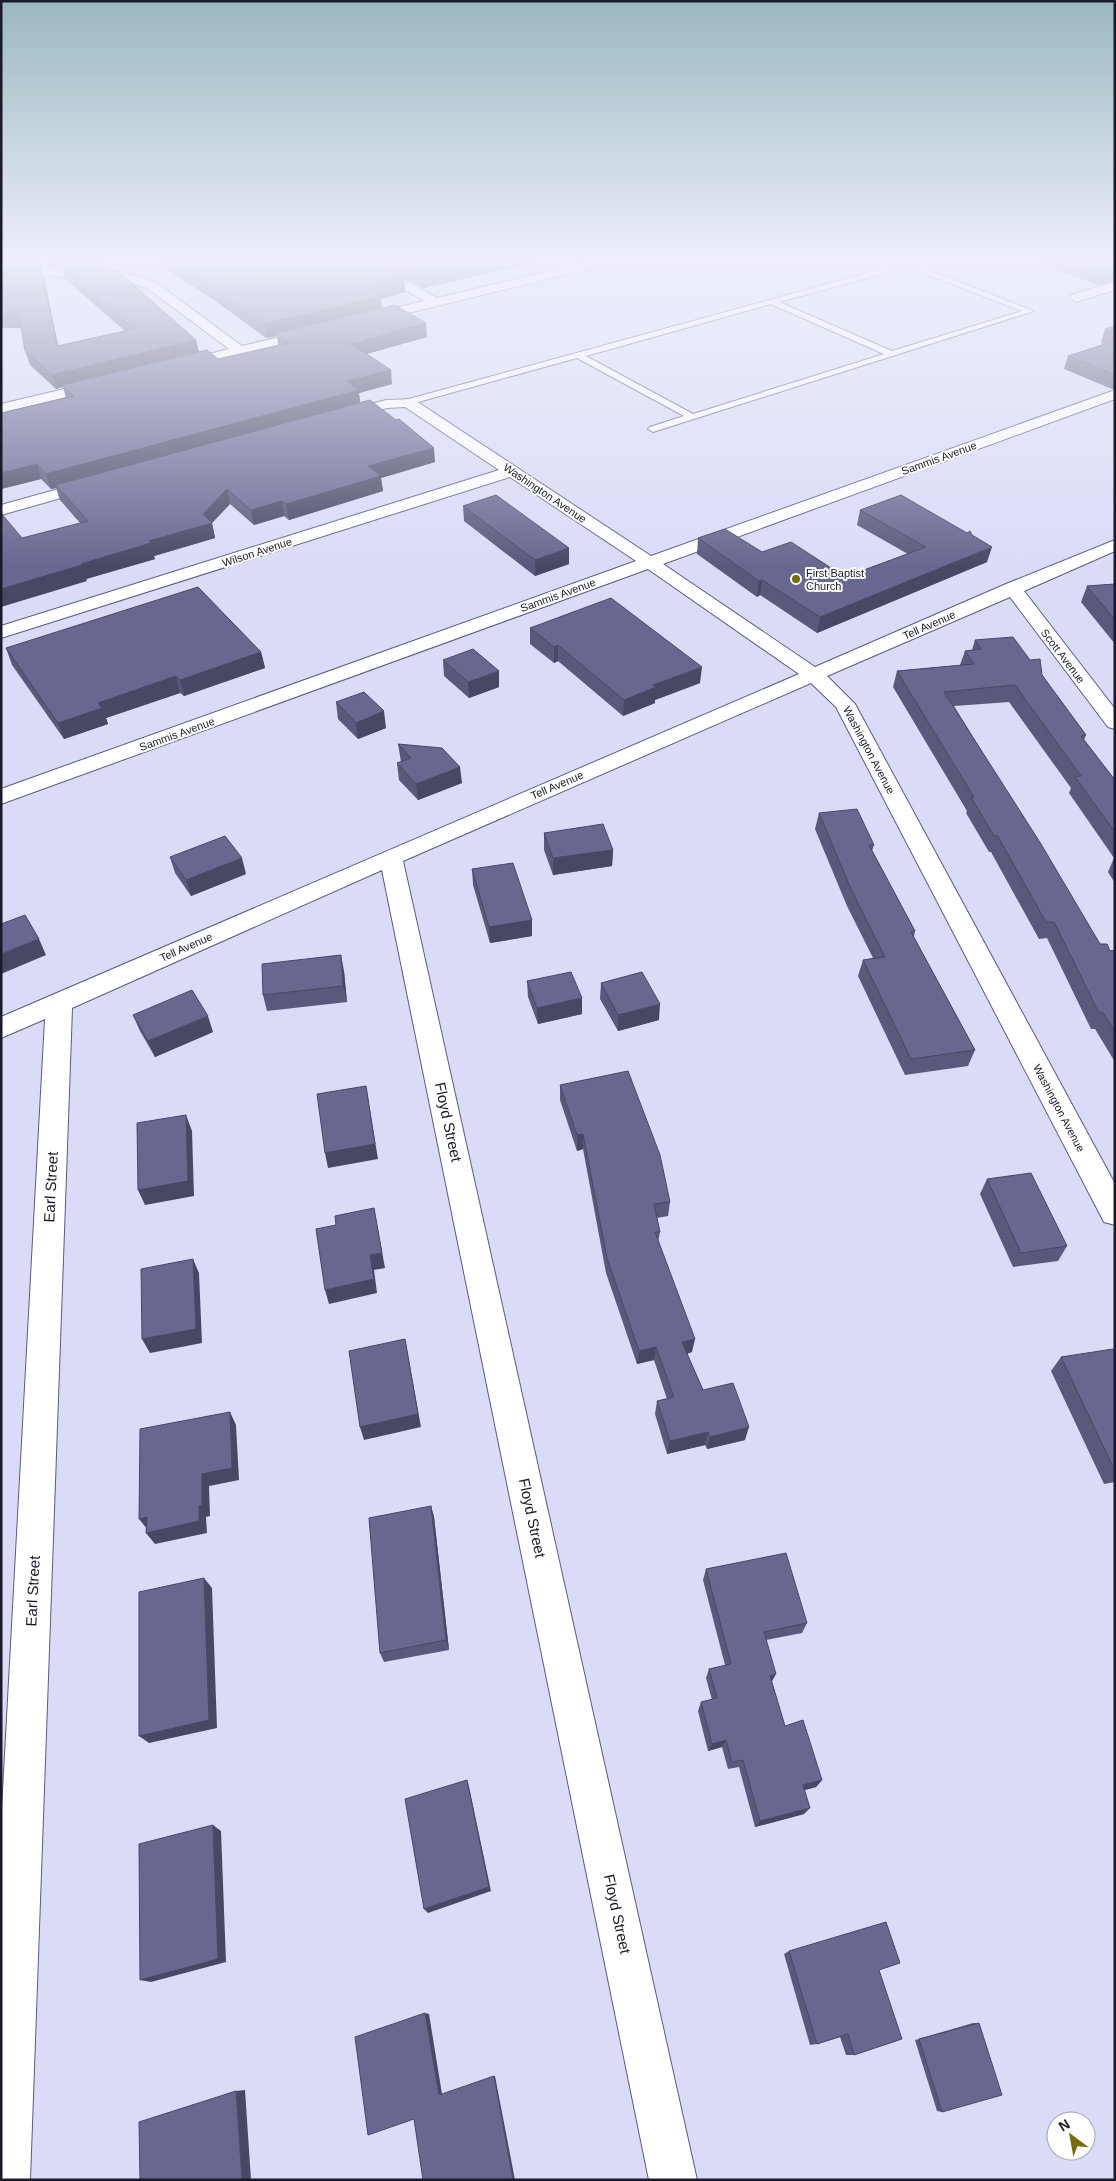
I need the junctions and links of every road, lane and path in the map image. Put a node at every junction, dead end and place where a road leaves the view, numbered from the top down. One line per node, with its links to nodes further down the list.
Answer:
1 (185, 364): 5 (street)
2 (546, 364): 9 (lane)
3 (594, 364): 12 (lane)
4 (860, 364): 12 (lane)
5 (163, 369)
6 (115, 381): 10 (street)
7 (6, 393): 10 (street)
8 (1115, 394): 19 (street, Sammis Avenue)
9 (408, 402): 13 (street); 15 (street, Washington Avenue)
10 (18, 405): 11 (street)
11 (1, 409)
12 (692, 417): 14 (lane)
13 (328, 420)
14 (652, 429)
15 (512, 471): 19 (street, Washington Avenue); 21 (street, Wilson Avenue)
16 (107, 481): 17 (street)
17 (1, 510)
18 (1115, 545): 20 (street, Tell Avenue)
19 (649, 562): 22 (street, Washington Avenue); 24 (street, Sammis Avenue)
20 (1012, 588): 22 (street, Tell Avenue); 23 (street, Scott Avenue)
21 (1, 632)
22 (814, 675): 25 (street, Tell Avenue); 28 (street, Washington Avenue)
23 (1115, 723)
24 (1, 798)
25 (391, 857): 26 (street, Tell Avenue); 30 (street, Floyd Street)
26 (59, 1003): 27 (street, Tell Avenue); 29 (street, Earl Street)
27 (1, 1028)
28 (1115, 1213)
29 (6, 2180)
30 (673, 2180)

